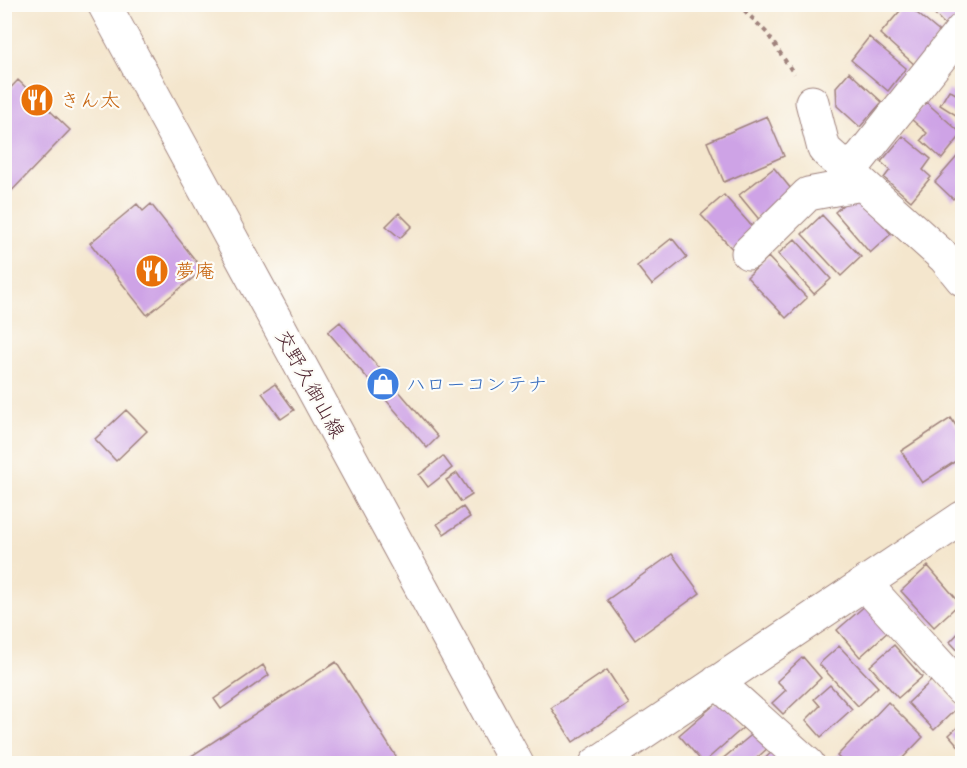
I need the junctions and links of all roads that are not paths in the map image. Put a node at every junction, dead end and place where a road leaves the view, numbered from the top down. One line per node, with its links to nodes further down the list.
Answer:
1 (104, 4): 11 (street, 交野久御山線)
2 (963, 30): 4 (street)
3 (812, 102): 4 (street)
4 (855, 178): 5 (street); 6 (street)
5 (748, 253)
6 (963, 279)
7 (963, 518): 8 (street)
8 (864, 584): 9 (street); 10 (street)
9 (717, 682): 12 (street); 13 (street)
10 (963, 690)
11 (517, 764)
12 (596, 764)
13 (808, 764)

